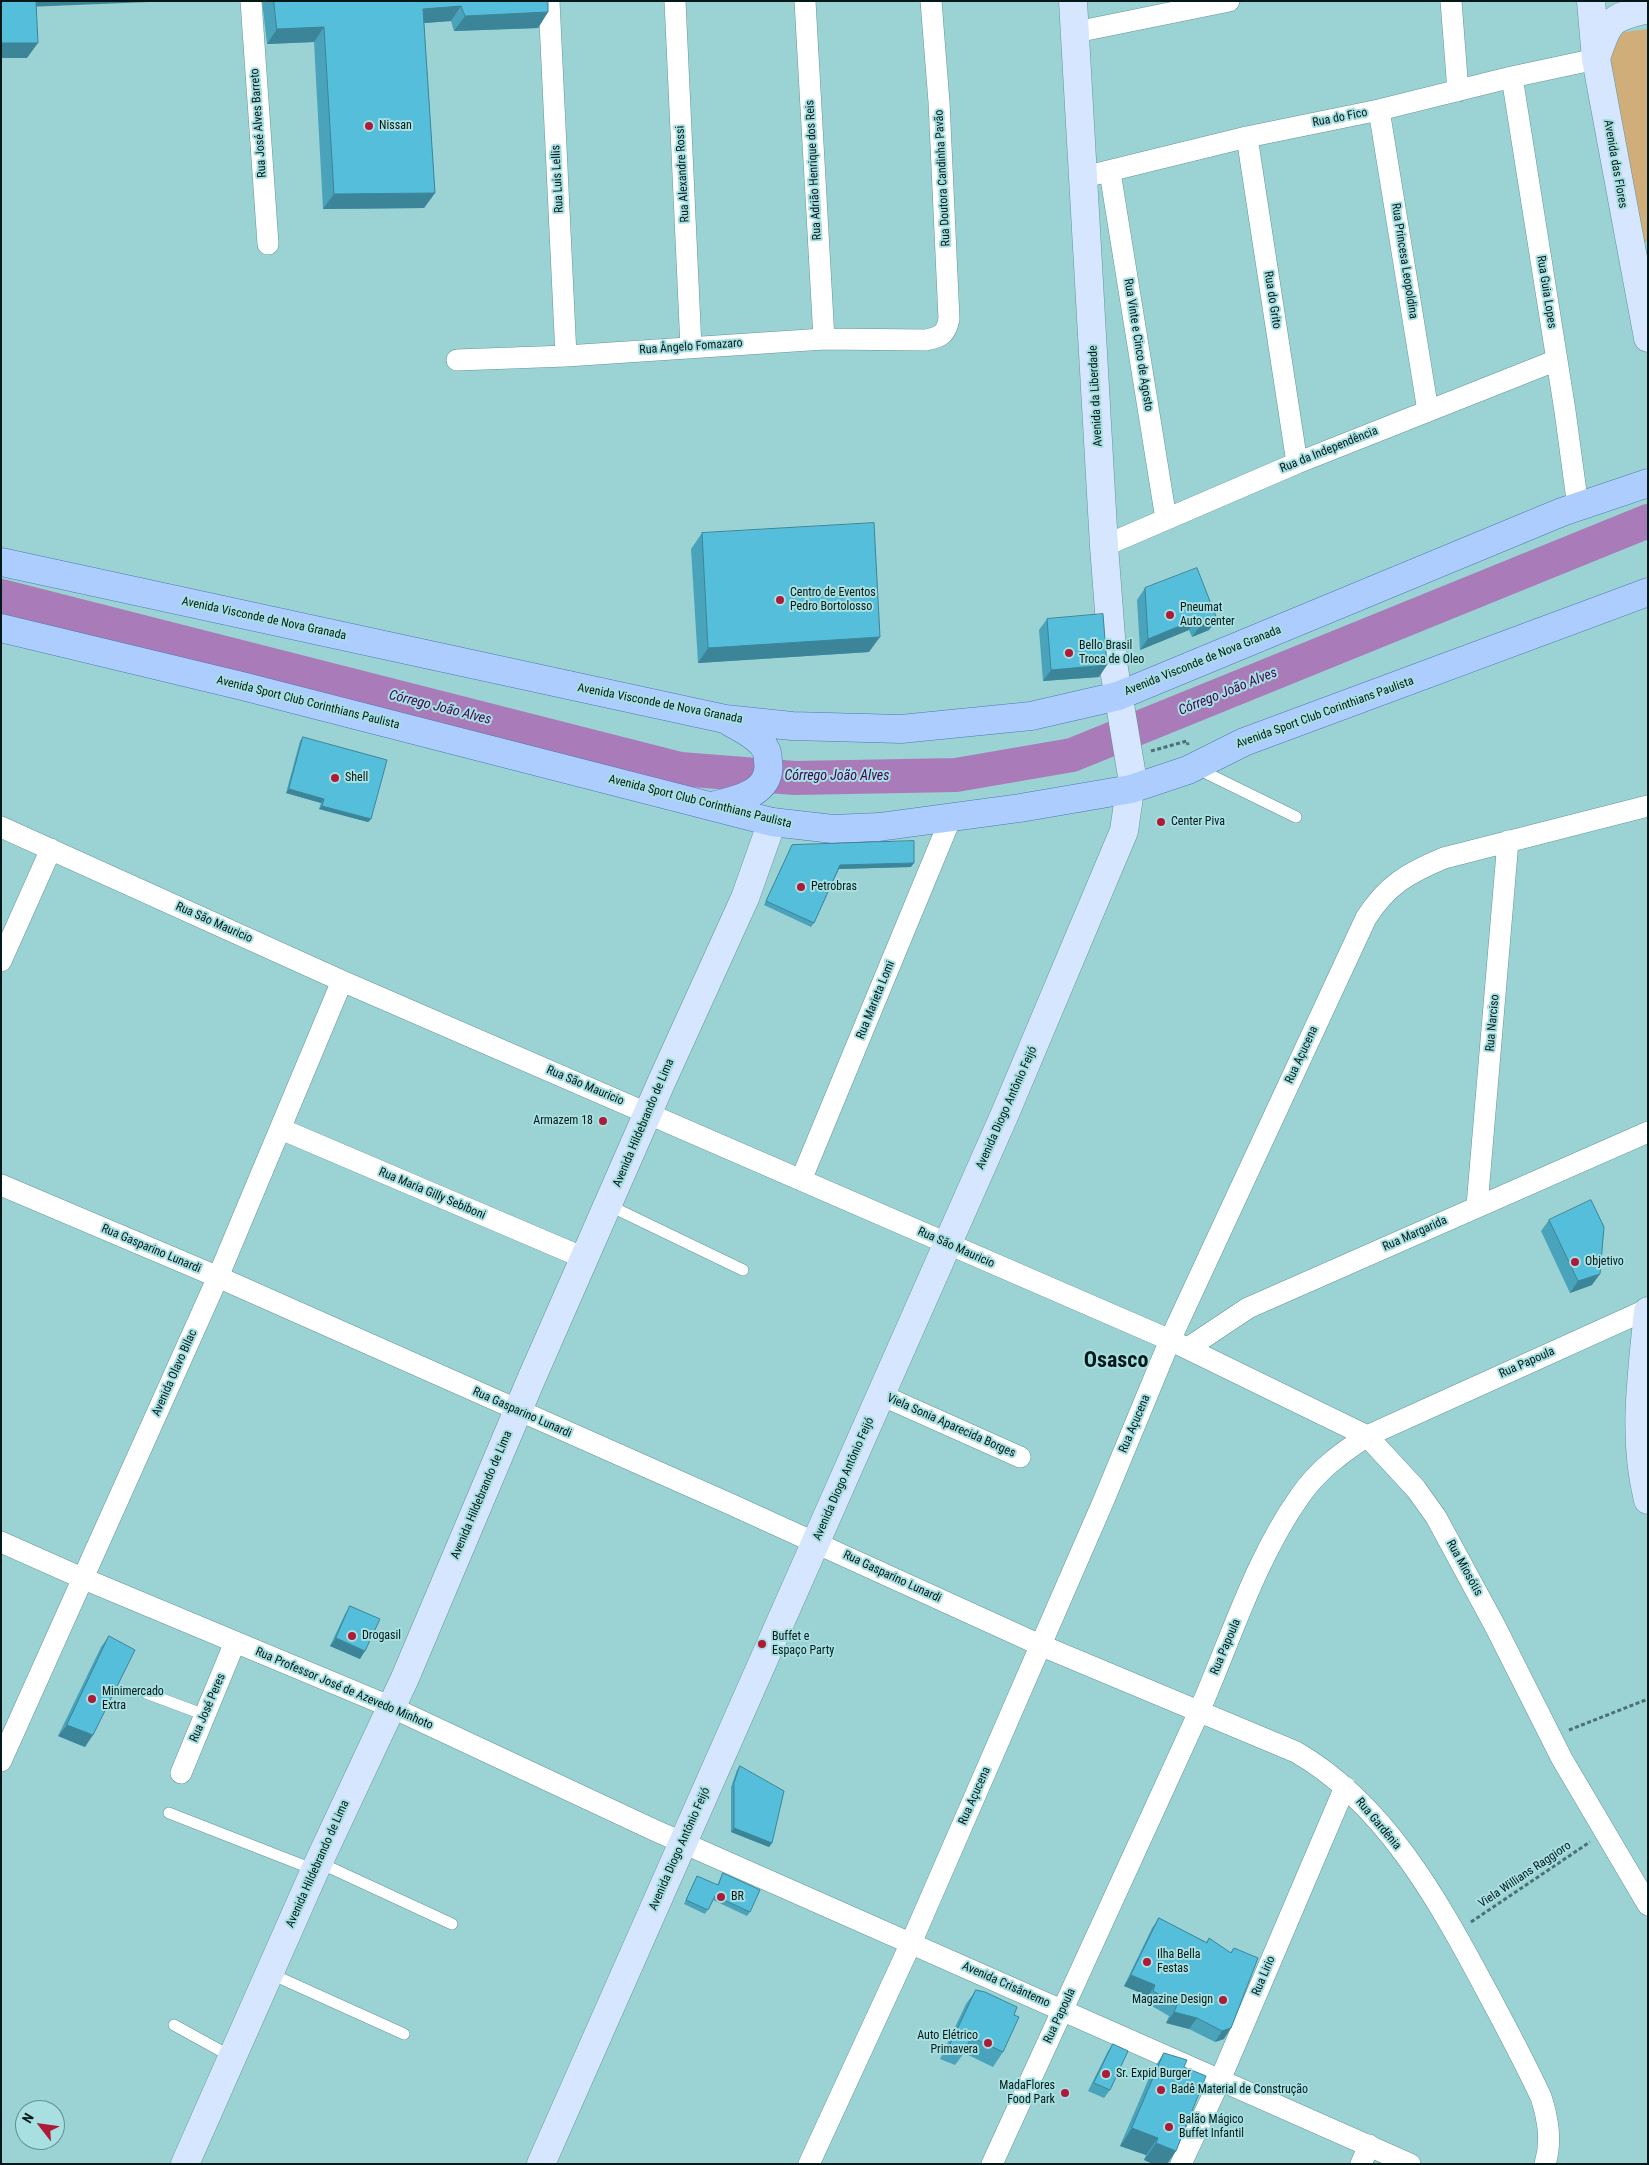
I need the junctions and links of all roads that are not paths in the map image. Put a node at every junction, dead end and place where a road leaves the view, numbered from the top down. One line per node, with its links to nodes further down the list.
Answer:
1 (250, 1): 19 (street, Rua José Alves Barreto)
2 (549, 1): 24 (street, Rua Luis Lellis)
3 (676, 1): 23 (street, Rua Alexandre Rossi)
4 (805, 1): 21 (street, Rua Adrião Henrique dos Reis)
5 (931, 1): 22 (street, Rua Doutora Candinha Pavão)
6 (1074, 1): 11 (main road, Avenida da Liberdade)
7 (1228, 1): 11 (street)
8 (1451, 1): 14 (street)
9 (1591, 1): 12 (main road, Avenida das Flores)
10 (1648, 9): 12 (main road)
11 (1076, 32): 18 (main road, Avenida da Liberdade)
12 (1596, 59): 13 (street, Rua do Fico); 20 (main road, Avenida das Flores)
13 (1512, 77): 14 (street, Rua do Fico); 26 (street, Rua Guia Lopes)
14 (1458, 91): 15 (street, Rua do Fico)
15 (1379, 110): 16 (street, Rua do Fico); 27 (street, Rua Princesa Leopoldina)
16 (1247, 137): 17 (street, Rua do Fico); 28 (street, Rua do Grito)
17 (1110, 172): 18 (street, Rua do Fico); 31 (street, Rua Vinte e Cinco de Agosto)
18 (1084, 177): 32 (main road, Avenida da Liberdade)
19 (268, 244)
20 (1646, 333)
21 (824, 339): 22 (street, Rua Ângelo Fomazaro); 23 (street, Rua Ângelo Fomazaro)
22 (926, 340)
23 (691, 346): 24 (street, Rua Ângelo Fomazaro)
24 (566, 356): 25 (street, Rua Ângelo Fomazaro)
25 (457, 360)
26 (1557, 360): 27 (street, Rua da Independência); 30 (street, Rua Guia Lopes)
27 (1428, 411): 28 (street, Rua da Independência)
28 (1297, 463): 31 (street, Rua da Independência)
29 (1648, 483): 30 (main road, Avenida Visconde de Nova Granada)
30 (1578, 507): 36 (main road, Avenida Visconde de Nova Granada)
31 (1166, 519): 32 (street, Rua da Independência)
32 (1104, 546): 36 (main road, Avenida da Liberdade)
33 (1, 562): 37 (main road, Avenida Visconde de Nova Granada)
34 (1647, 592): 38 (main road, Avenida Sport Club Corinthians Paulista)
35 (1, 628): 40 (main road, Avenida Sport Club Corinthians Paulista)
36 (1118, 696): 37 (main road, Avenida Visconde de Nova Granada); 39 (main road, Avenida da Liberdade)
37 (734, 725): 40 (main road)
38 (1194, 767): 39 (main road, Avenida Sport Club Corinthians Paulista); 42 (lane)
39 (1132, 783): 43 (main road, Avenida Sport Club Corinthians Paulista); 57 (main road, Avenida Diogo Antônio Feijó)
40 (720, 804): 44 (main road, Avenida Sport Club Corinthians Paulista)
41 (1648, 806): 46 (street, Rua Açucena)
42 (1296, 817)
43 (950, 820): 44 (main road, Avenida Sport Club Corinthians Paulista); 53 (street, Rua Marieta Lomi)
44 (772, 822): 50 (main road, Avenida Hildebrando de Lima)
45 (1, 827): 47 (street, Rua São Mauricio)
46 (1508, 841): 56 (street, Rua Narciso); 62 (street, Rua Açucena)
47 (51, 849): 48 (street); 49 (street, Rua São Mauricio)
48 (1, 961)
49 (342, 981): 50 (street, Rua São Mauricio); 51 (street, Avenida Olavo Bilac)
50 (648, 1114): 53 (street, Rua São Mauricio); 55 (main road, Avenida Hildebrando de Lima)
51 (281, 1129): 58 (street, Rua Maria Gilly Sebiboni); 60 (street, Avenida Olavo Bilac)
52 (1648, 1132): 56 (street, Rua Margarida)
53 (801, 1180): 57 (street, Rua São Mauricio)
54 (1, 1185): 60 (street, Rua Gasparino Lunardi)
55 (608, 1205): 58 (main road, Avenida Hildebrando de Lima); 59 (lane)
56 (1477, 1206): 62 (street, Rua Margarida)
57 (946, 1244): 62 (street, Rua São Mauricio); 63 (main road, Avenida Diogo Antônio Feijó)
58 (584, 1258): 65 (main road, Avenida Hildebrando de Lima)
59 (743, 1270)
60 (218, 1277): 65 (street, Rua Gasparino Lunardi); 71 (street, Avenida Olavo Bilac)
61 (1648, 1310): 64 (main road); 66 (street, Rua Papoula)
62 (1179, 1344): 66 (street, Rua Miosótis); 73 (street, Rua Açucena)
63 (881, 1395): 67 (street, Viela Sonia Aparecida Borges); 70 (main road, Avenida Diogo Antônio Feijó)
64 (1643, 1403): 68 (main road)
65 (518, 1411): 70 (street, Rua Gasparino Lunardi); 75 (main road, Avenida Hildebrando de Lima)
66 (1367, 1436): 76 (street, Rua Papoula); 84 (street, Rua Miosótis)
67 (1020, 1457)
68 (1648, 1500)
69 (1, 1542): 71 (street, Rua Professor José de Azevedo Minhoto)
70 (817, 1543): 73 (street, Rua Gasparino Lunardi); 82 (main road, Avenida Diogo Antônio Feijó)
71 (82, 1578): 72 (street, Rua Professor José de Azevedo Minhoto); 78 (street, Avenida Olavo Bilac)
72 (235, 1642): 75 (street, Rua Professor José de Azevedo Minhoto); 77 (street, Rua José Peres)
73 (1040, 1645): 76 (street, Rua Gardênia); 86 (street, Rua Açucena)
74 (146, 1694): 77 (lane)
75 (392, 1707): 82 (street, Rua Professor José de Azevedo Minhoto); 83 (main road, Avenida Hildebrando de Lima)
76 (1199, 1712): 80 (street, Rua Gardênia); 88 (street, Rua Papoula)
77 (205, 1715): 79 (street, Rua José Peres)
78 (1, 1761)
79 (181, 1773)
80 (1345, 1787): 92 (street, Rua Lirio); 100 (street, Rua Gardênia)
81 (169, 1813): 83 (lane)
82 (684, 1842): 86 (street, Avenida Crisântemo); 95 (main road, Avenida Diogo Antônio Feijó)
83 (317, 1866): 85 (lane); 87 (main road, Avenida Hildebrando de Lima)
84 (1648, 1905)
85 (452, 1924)
86 (911, 1943): 88 (street, Avenida Crisântemo); 96 (street, Rua Açucena)
87 (269, 1973): 90 (lane); 91 (main road, Avenida Hildebrando de Lima)
88 (1063, 2010): 92 (street, Avenida Crisântemo); 97 (street, Rua Papoula)
89 (174, 2025): 91 (lane)
90 (404, 2034)
91 (232, 2057): 94 (main road, Avenida Hildebrando de Lima)
92 (1220, 2080): 93 (street, Avenida Crisântemo); 98 (street, Rua Lirio)
93 (1365, 2154): 99 (street, Avenida Crisântemo)
94 (185, 2164)
95 (541, 2164)
96 (810, 2164)
97 (992, 2164)
98 (1181, 2164)
99 (1410, 2164)
100 (1545, 2164)

